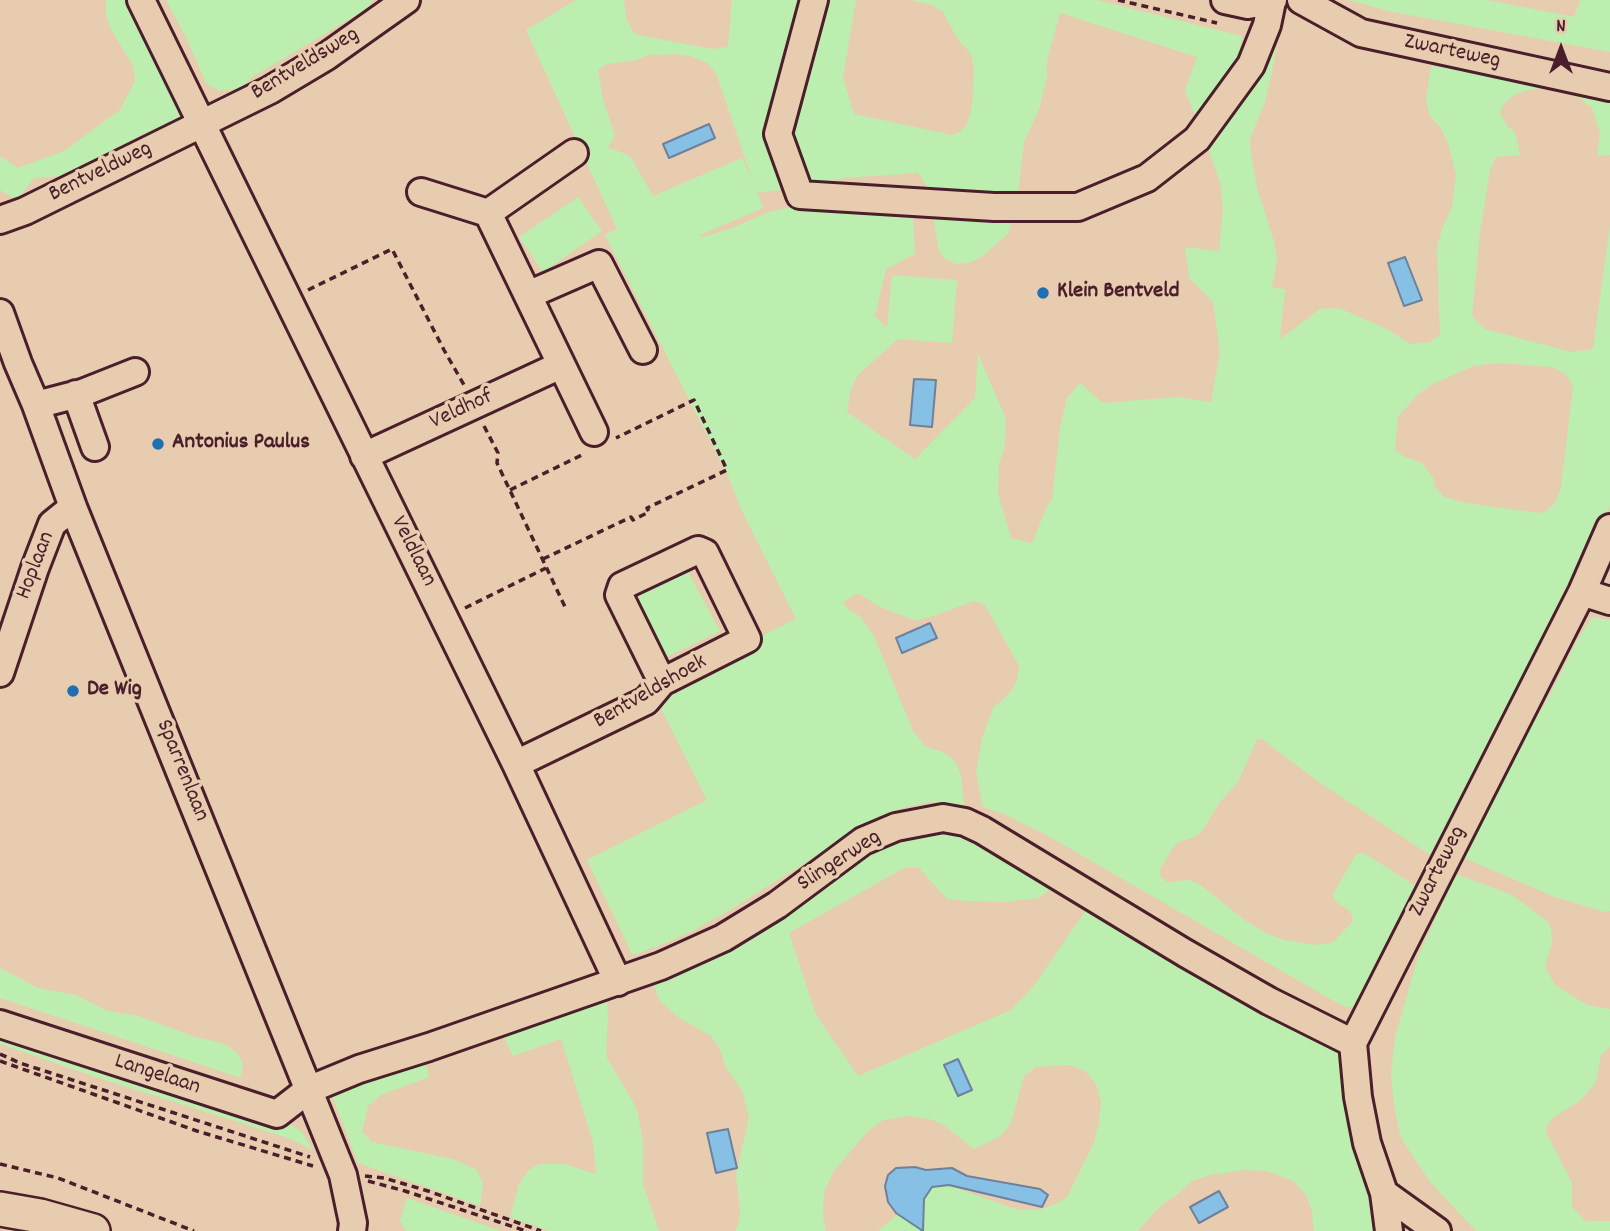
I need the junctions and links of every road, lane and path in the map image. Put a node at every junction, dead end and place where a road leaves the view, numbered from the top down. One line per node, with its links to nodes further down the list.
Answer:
1 (141, 0): 8 (street, Veldlaan)
2 (406, 0): 8 (street, Bentveldsweg)
3 (814, 0): 5 (street)
4 (1225, 0): 5 (street)
5 (1272, 0)
6 (1301, 0): 7 (street, Zwarteweg)
7 (1610, 87)
8 (202, 125): 12 (street, Bentveldweg); 14 (street, Veldlaan)
9 (574, 153): 11 (street)
10 (421, 192): 11 (street)
11 (488, 214): 13 (street)
12 (0, 220)
13 (528, 295): 16 (street); 17 (street)
14 (288, 300): 22 (path); 25 (street, Veldlaan)
15 (0, 313): 18 (street, Sparrenlaan)
16 (643, 350)
17 (561, 365): 22 (street, Veldhof); 23 (street)
18 (9, 366): 21 (street, Sparrenlaan)
19 (135, 372): 20 (street)
20 (76, 394): 21 (street); 24 (street)
21 (36, 405): 27 (street, Sparrenlaan)
22 (474, 405): 25 (street, Veldhof); 26 (path)
23 (595, 443): 26 (path); 29 (path)
24 (95, 447)
25 (363, 456): 34 (street, Veldlaan)
26 (510, 490): 29 (path)
27 (73, 507): 35 (street, Hoplaan); 43 (street, Sparrenlaan)
28 (1610, 528): 31 (street, Zwarteweg)
29 (542, 559): 30 (path)
30 (547, 567): 33 (path); 34 (path)
31 (1582, 592): 32 (street); 40 (street, Zwarteweg)
32 (1610, 601)
33 (566, 609)
34 (444, 618): 37 (street, Veldlaan)
35 (0, 673)
36 (662, 682): 36 (street, Bentveldshoek); 37 (street, Bentveldshoek)
37 (516, 764): 38 (street, Veldlaan)
38 (618, 982): 40 (street, Slingerweg); 43 (street, Slingerweg)
39 (0, 1024): 43 (street, Langelaan)
40 (1353, 1043): 46 (street)
41 (0, 1054): 45 (path)
42 (0, 1061): 45 (path)
43 (308, 1090): 45 (street, Sparrenlaan)
44 (0, 1164): 49 (path)
45 (342, 1175): 50 (street, Sparrenlaan); 51 (path); 52 (path)
46 (1384, 1193): 53 (street); 54 (street)
47 (0, 1209): 48 (main road)
48 (93, 1231)
49 (194, 1231)
50 (352, 1231)
51 (526, 1231)
52 (541, 1231)
53 (1389, 1231)
54 (1437, 1231)

